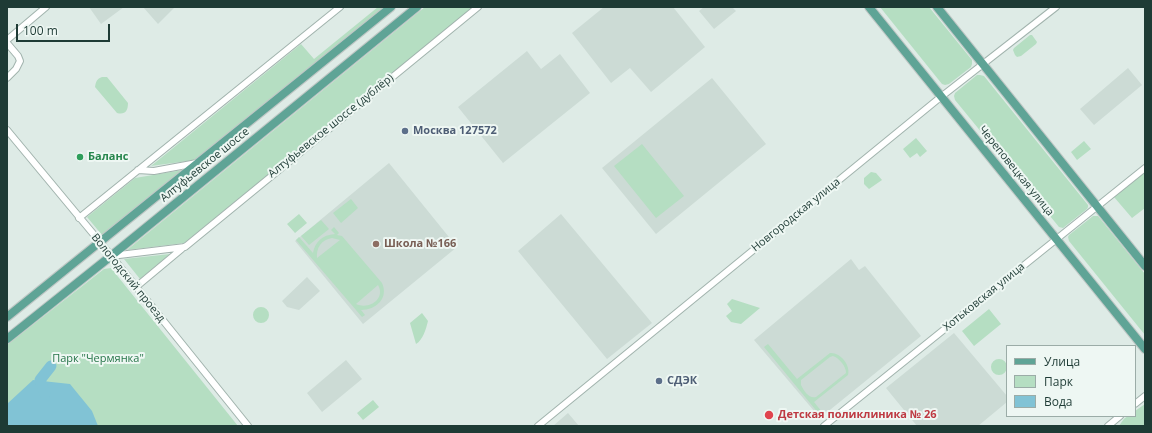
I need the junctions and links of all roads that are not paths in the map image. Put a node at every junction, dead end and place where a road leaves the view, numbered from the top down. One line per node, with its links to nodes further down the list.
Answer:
1 (46, 7): 9 (street)
2 (340, 7): 17 (street)
3 (391, 7): 15 (main road, Алтуфьевское шоссе)
4 (417, 7): 23 (main road, Алтуфьевское шоссе)
5 (478, 7): 22 (street, Алтуфьевское шоссе (дублёр))
6 (869, 7): 13 (main road, Череповецкая улица)
7 (937, 7): 11 (main road)
8 (1056, 7): 11 (street, Новгородская улица)
9 (7, 40)
10 (7, 43): 12 (street)
11 (982, 64): 13 (street, Новгородская улица); 18 (main road)
12 (7, 78)
13 (942, 96): 20 (main road, Череповецкая улица); 33 (street, Новгородская улица)
14 (7, 130): 19 (street, Вологодский проезд)
15 (198, 163): 17 (street); 21 (main road, Алтуфьевское шоссе)
16 (1145, 168): 18 (street, Хотьковская улица)
17 (138, 170): 19 (street)
18 (1097, 206): 20 (street, Хотьковская улица); 24 (main road)
19 (79, 218): 21 (street, Вологодский проезд)
20 (1056, 240): 28 (main road, Череповецкая улица); 34 (street, Хотьковская улица)
21 (100, 242): 23 (street, Вологодский проезд); 26 (main road, Алтуфьевское шоссе)
22 (185, 247): 23 (street); 25 (street, Алтуфьевское шоссе (дублёр))
23 (111, 256): 25 (street, Вологодский проезд); 27 (main road, Алтуфьевское шоссе)
24 (1145, 266)
25 (136, 287): 32 (street, Вологодский проезд)
26 (7, 317)
27 (7, 339)
28 (1145, 349)
29 (1145, 396): 30 (street)
30 (1136, 403)
31 (1119, 417): 35 (street)
32 (248, 426)
33 (538, 426)
34 (824, 426)
35 (1108, 426)

